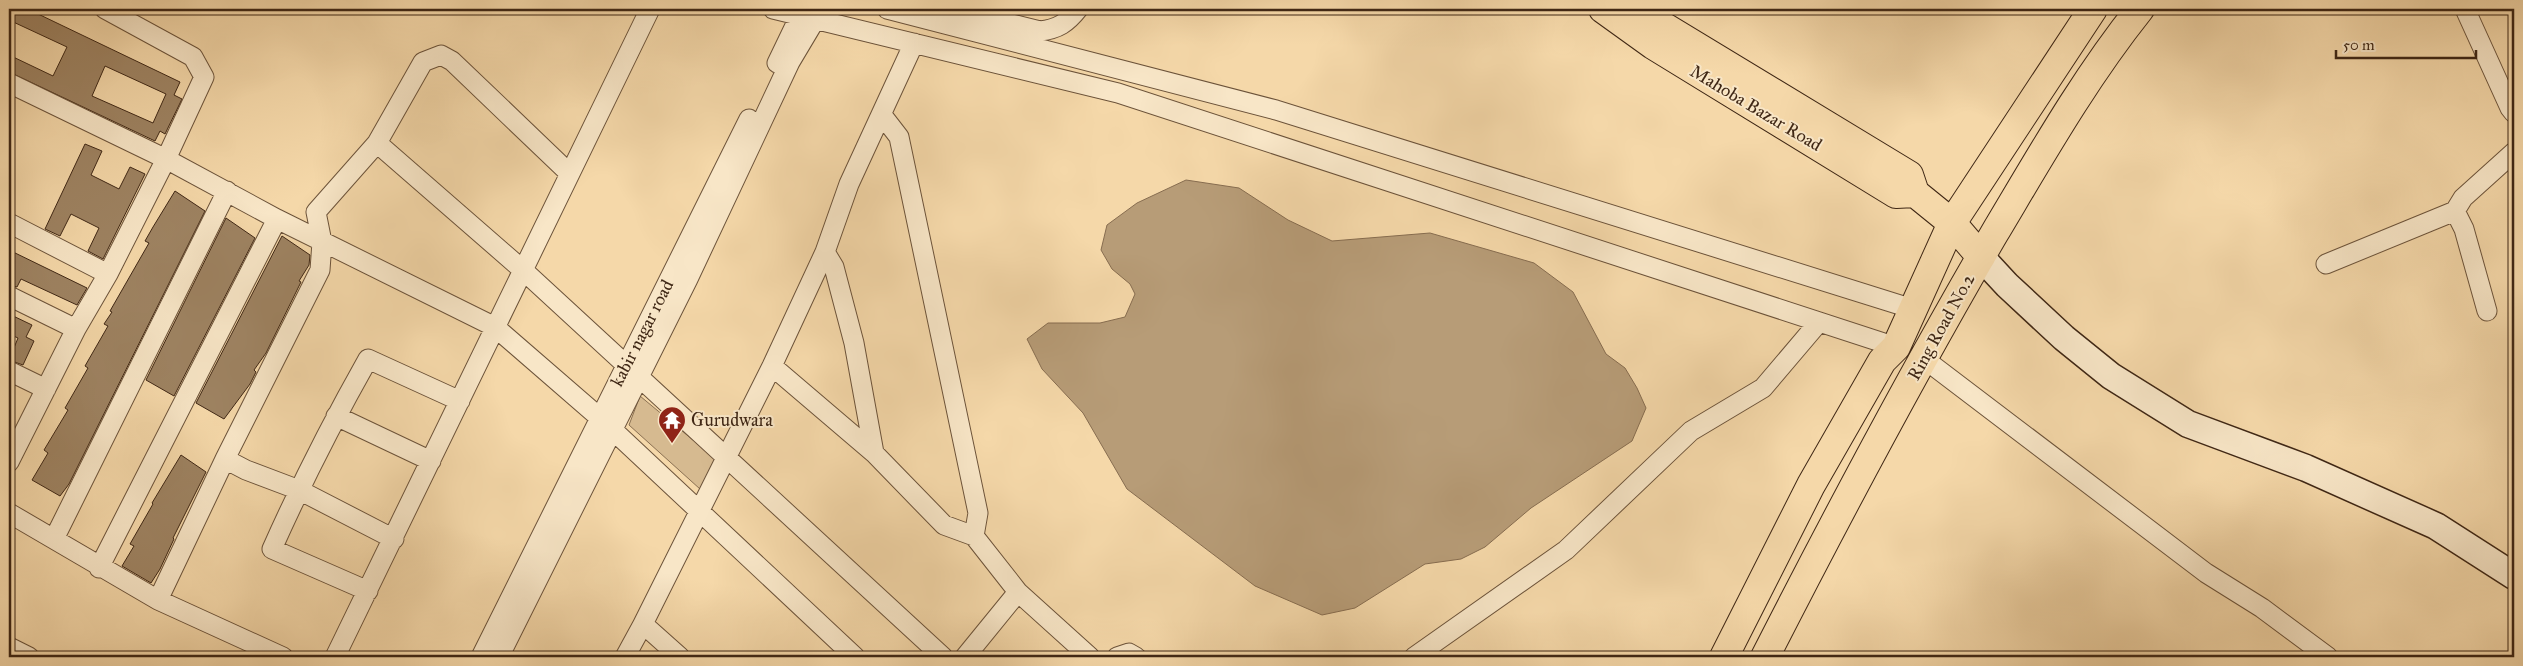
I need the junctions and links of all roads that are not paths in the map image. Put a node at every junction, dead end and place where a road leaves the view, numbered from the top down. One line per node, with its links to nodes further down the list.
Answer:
1 (105, 9): 19 (street)
2 (650, 9): 20 (street)
3 (773, 9): 12 (street)
4 (887, 9): 34 (street)
5 (950, 9): 6 (street)
6 (1078, 9)
7 (1603, 9): 22 (main road, Mahoba Bazar Road)
8 (1635, 9): 22 (main road, Mahoba Bazar Road)
9 (2093, 9): 26 (main road, Ring Road No.2)
10 (2140, 9): 29 (main road, Ring Road No.2)
11 (2465, 9): 15 (street)
12 (810, 13): 13 (street); 43 (street, kabir nagar road)
13 (914, 43): 16 (street); 36 (street)
14 (9, 83): 19 (street)
15 (2514, 113)
16 (882, 115): 28 (street); 56 (street)
17 (377, 143): 20 (street); 27 (street); 31 (street)
18 (2514, 152): 23 (street)
19 (166, 159): 21 (street); 32 (street)
20 (569, 173): 31 (street)
21 (227, 191): 24 (street); 57 (street)
22 (1915, 193): 26 (main road, Mahoba Bazar Road)
23 (2455, 211): 30 (street); 35 (street)
24 (277, 219): 27 (street); 59 (street)
25 (9, 223): 32 (street)
26 (1952, 223): 29 (main road, Mahoba Bazar Road); 34 (main road, Ring Road No.2)
27 (322, 242): 37 (street); 50 (street)
28 (825, 252): 41 (street); 48 (street)
29 (1981, 257): 40 (main road, Ring Road No.2); 60 (street)
30 (2326, 264)
31 (524, 271): 37 (street); 43 (street)
32 (108, 274): 38 (street)
33 (9, 296): 38 (street)
34 (1913, 309): 39 (main road, Ring Road No.2)
35 (2487, 311)
36 (1819, 322): 39 (street); 79 (street)
37 (496, 328): 45 (street); 47 (street)
38 (76, 329): 44 (street)
39 (1896, 347): 80 (main road, Ring Road No.2)
40 (1923, 358): 81 (main road, Ring Road No.2); 82 (street)
41 (772, 366): 48 (street); 49 (street)
42 (9, 371): 44 (street)
43 (632, 372): 47 (street, kabir nagar road); 49 (street)
44 (46, 389): 52 (street)
45 (460, 401): 46 (street); 51 (street)
46 (336, 416): 51 (street); 53 (street)
47 (606, 423): 54 (street); 69 (street, kabir nagar road); 70 (street)
48 (874, 452): 56 (street)
49 (726, 457): 54 (street); 74 (street)
50 (225, 459): 53 (street); 63 (street)
51 (431, 461): 58 (street)
52 (9, 462)
53 (299, 490): 58 (street); 61 (street)
54 (698, 510): 64 (street); 73 (street)
55 (9, 513): 57 (street)
56 (974, 536): 62 (street)
57 (54, 539): 59 (street)
58 (394, 539): 61 (street)
59 (99, 568): 63 (street)
60 (2514, 576)
61 (368, 591): 68 (street)
62 (1018, 592): 75 (street); 76 (street)
63 (158, 600): 67 (street)
64 (643, 624): 71 (street); 72 (street)
65 (9, 647): 66 (street)
66 (29, 657)
67 (283, 657)
68 (335, 657)
69 (481, 657)
70 (499, 657)
71 (625, 657)
72 (680, 657)
73 (855, 657)
74 (943, 657)
75 (965, 657)
76 (1090, 657)
77 (1118, 657): 78 (street)
78 (1136, 657)
79 (1414, 657)
80 (1724, 657)
81 (1765, 657)
82 (2328, 657)

